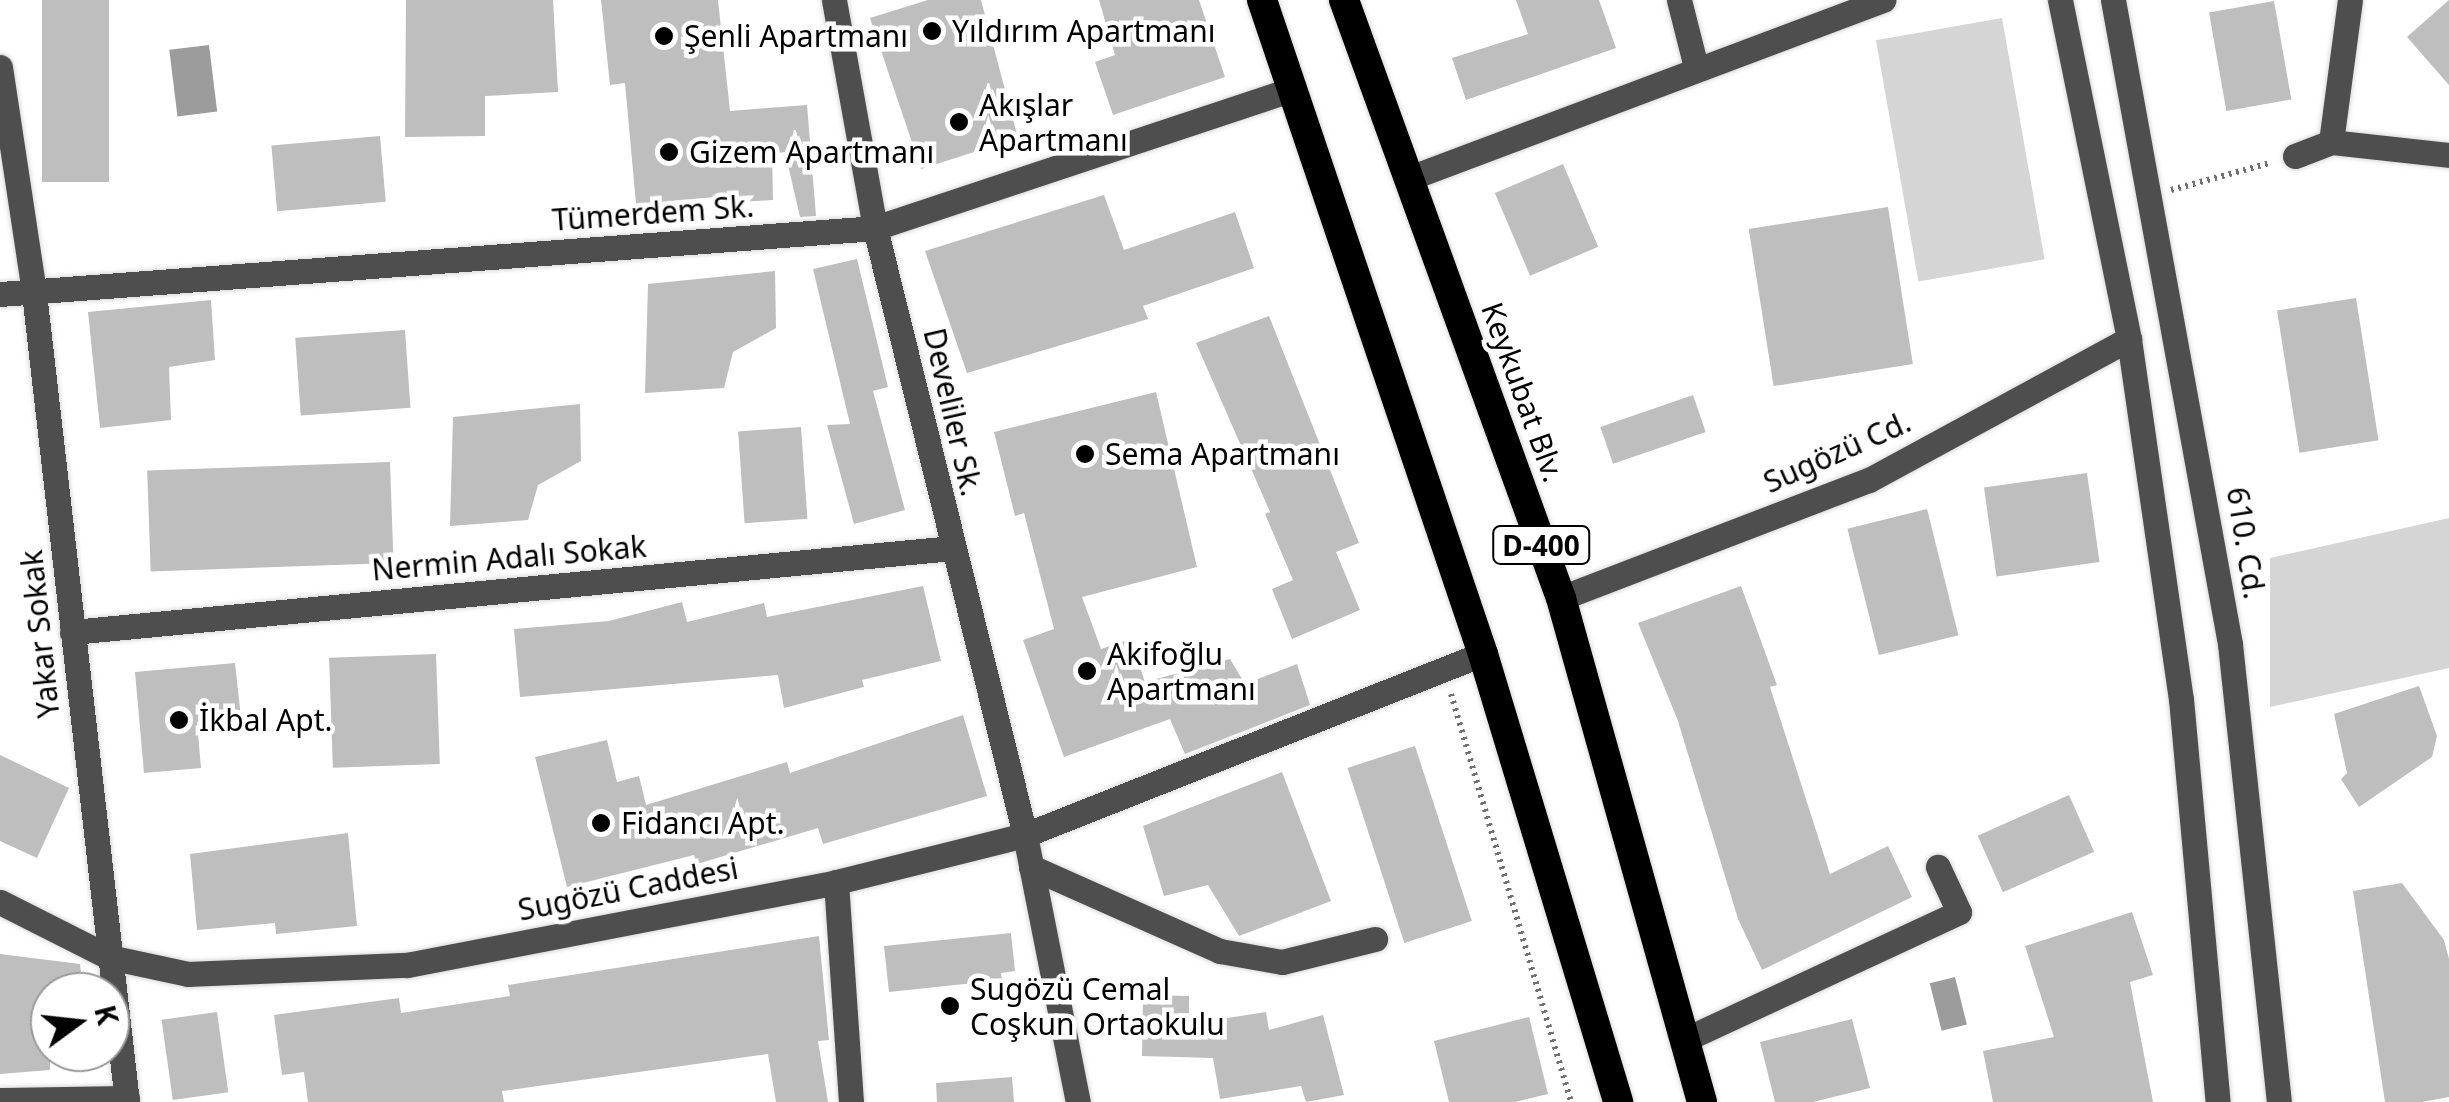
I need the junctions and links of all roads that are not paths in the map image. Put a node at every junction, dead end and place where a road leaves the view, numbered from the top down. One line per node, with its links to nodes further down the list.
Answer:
1 (834, 0): 16 (street, Develiler Sk.)
2 (1262, 0): 11 (highway, D-400)
3 (1344, 0): 15 (highway, Keykubat Blv. / D-400)
4 (1679, 0): 10 (street)
5 (1883, 0): 10 (street)
6 (2060, 0): 19 (street)
7 (2113, 0): 39 (street, 610. Cd.)
8 (2350, 0): 12 (street)
9 (0, 66): 18 (street, Yakar Sokak)
10 (1696, 67): 15 (street)
11 (1290, 90): 16 (street, Tümerdem Sk.); 23 (highway, D-400)
12 (2331, 142): 13 (street); 14 (street)
13 (2449, 154)
14 (2295, 156)
15 (1408, 179): 21 (highway, Keykubat Blv. / D-400)
16 (876, 228): 18 (street, Tümerdem Sk.); 20 (street, Develiler Sk.)
17 (0, 294): 18 (street, Tümerdem Sk.)
18 (34, 294): 22 (street, Yakar Sokak)
19 (2129, 340): 21 (street, Sugözü Cd.); 38 (street)
20 (952, 548): 22 (street, Nermin Adalı Sokak); 24 (street, Develiler Sk.)
21 (1561, 598): 31 (highway, Keykubat Blv. / D-400)
22 (72, 632): 30 (street, Yakar Sokak)
23 (1483, 654): 24 (street, Sugözü Caddesi); 36 (highway, D-400)
24 (1025, 835): 25 (street, Develiler Sk.); 27 (street, Sugözü Caddesi)
25 (1031, 867): 29 (street); 35 (street, Develiler Sk.)
26 (1938, 867): 31 (street)
27 (836, 882): 30 (street, Sugözü Caddesi); 34 (street)
28 (0, 902): 30 (street, Sugözü Caddesi)
29 (1375, 939)
30 (109, 957): 33 (street, Yakar Sokak)
31 (1686, 1039): 37 (highway, Keykubat Blv. / D-400)
32 (0, 1100): 33 (street)
33 (127, 1100)
34 (851, 1102)
35 (1078, 1102)
36 (1618, 1102)
37 (1702, 1102)
38 (2218, 1102)
39 (2279, 1102)

